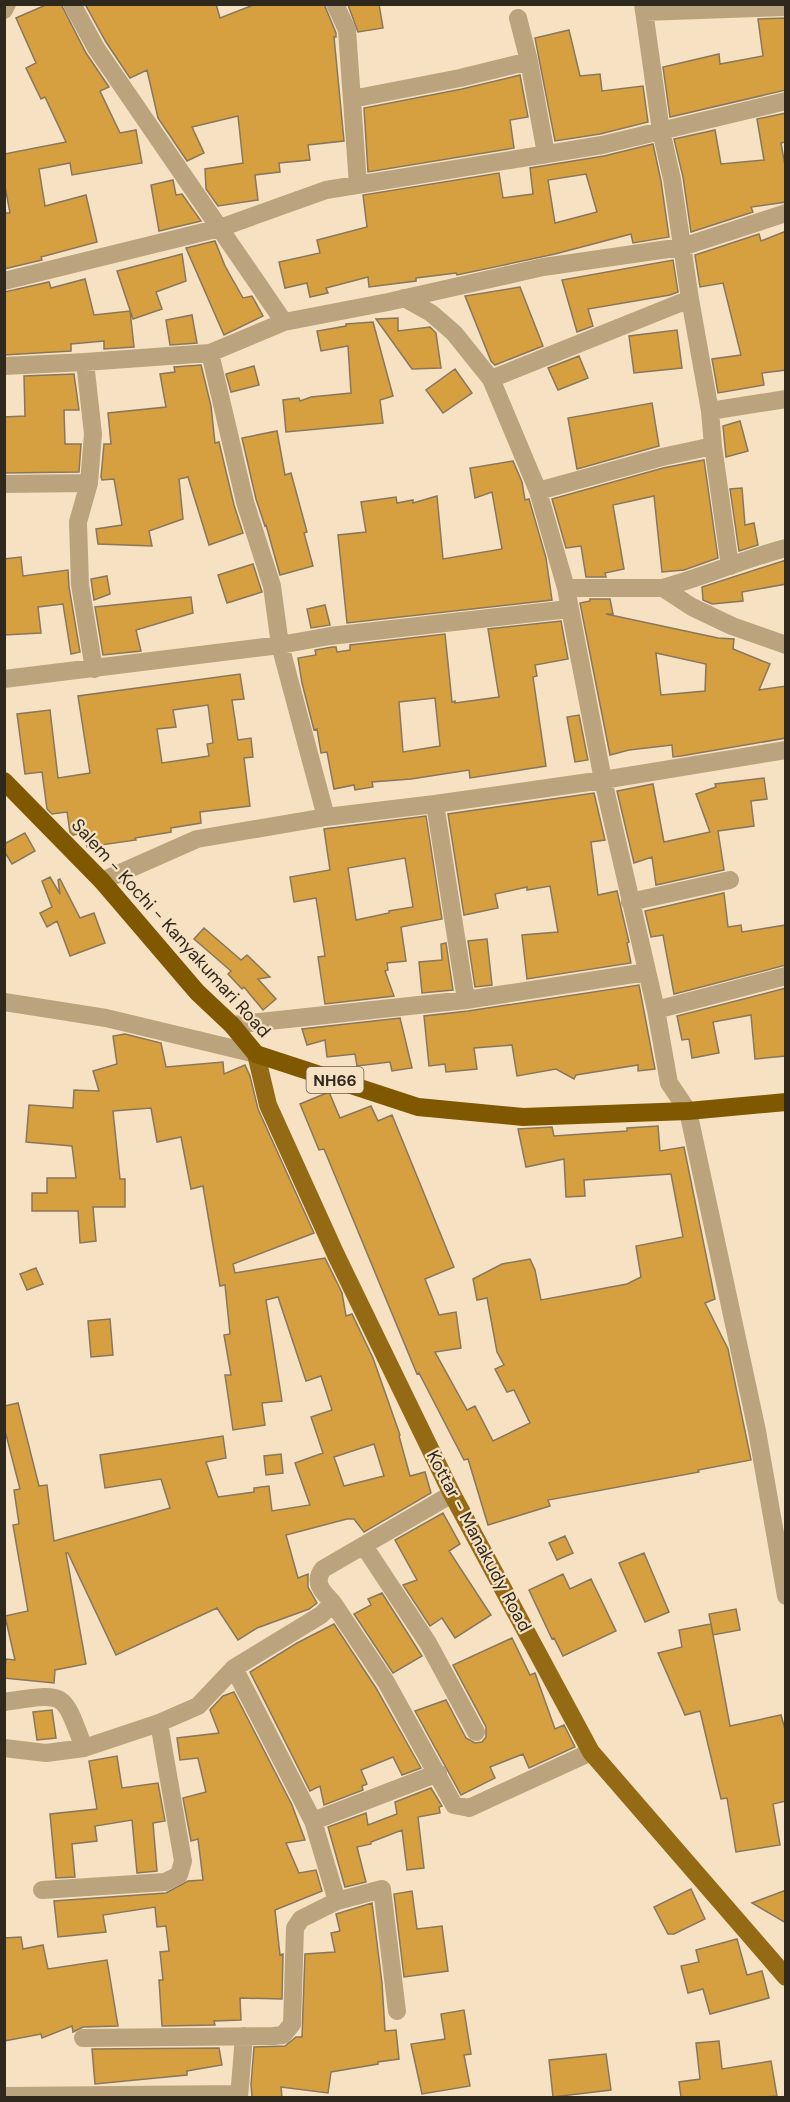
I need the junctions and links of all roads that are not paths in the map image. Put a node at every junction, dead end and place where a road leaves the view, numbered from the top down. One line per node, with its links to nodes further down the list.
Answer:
1 (8, 4): 6 (street)
2 (72, 4): 15 (street)
3 (335, 4): 9 (street)
4 (643, 8): 5 (street); 11 (street)
5 (786, 8)
6 (4, 10)
7 (518, 18): 8 (street)
8 (530, 61): 9 (street); 12 (street)
9 (352, 99): 13 (street)
10 (786, 101): 11 (street)
11 (661, 130): 12 (street); 16 (street)
12 (546, 154): 13 (street)
13 (358, 185): 15 (street)
14 (786, 213): 16 (street)
15 (220, 228): 17 (street); 20 (street)
16 (682, 247): 18 (street); 19 (street)
17 (4, 281)
18 (404, 298): 20 (street); 24 (street)
19 (690, 299): 24 (street); 26 (street)
20 (284, 322): 21 (street)
21 (210, 352): 22 (street); 36 (street)
22 (85, 362): 23 (street); 28 (street)
23 (4, 366)
24 (491, 379): 30 (street)
25 (786, 399): 26 (street)
26 (710, 411): 27 (street)
27 (713, 446): 30 (street); 32 (street)
28 (89, 483): 29 (street); 38 (street)
29 (4, 484)
30 (538, 491): 33 (street)
31 (786, 548): 32 (street)
32 (730, 566): 34 (street)
33 (566, 588): 34 (street); 35 (street)
34 (663, 588): 37 (street)
35 (569, 609): 36 (street); 41 (street)
36 (280, 645): 38 (street); 44 (street)
37 (786, 645)
38 (94, 669): 39 (street)
39 (4, 679)
40 (786, 750): 41 (street)
41 (603, 780): 43 (street); 47 (street)
42 (4, 781): 46 (highway, Salem - Kochi - Kanyakumari Road)
43 (435, 804): 44 (street); 50 (street)
44 (326, 817): 46 (street)
45 (730, 880): 47 (street)
46 (102, 881): 53 (highway, Salem - Kochi - Kanyakumari Road)
47 (630, 902): 48 (street)
48 (647, 972): 50 (street); 52 (street)
49 (786, 976): 52 (street)
50 (466, 1000): 53 (street)
51 (4, 1002): 54 (street)
52 (656, 1010): 56 (street)
53 (232, 1025): 54 (highway, Salem - Kochi - Kanyakumari Road)
54 (256, 1054): 56 (highway, Salem - Kochi - Kanyakumari Road / NH66); 57 (main road, Kottar - Manakudy Road)
55 (786, 1101): 56 (highway, Salem - Kochi - Kanyakumari Road / NH66)
56 (688, 1111): 59 (street)
57 (452, 1494): 58 (street); 67 (main road, Kottar - Manakudy Road)
58 (364, 1546): 60 (street); 64 (street)
59 (786, 1596)
60 (333, 1603): 61 (street); 68 (street)
61 (234, 1668): 63 (street); 69 (street)
62 (4, 1702): 66 (street)
63 (159, 1723): 66 (street); 70 (street)
64 (476, 1732)
65 (4, 1748): 66 (street)
66 (84, 1748)
67 (591, 1752): 68 (street); 72 (main road, Kottar - Manakudy Road)
68 (438, 1773): 69 (street)
69 (313, 1821): 71 (street)
70 (42, 1890)
71 (337, 1901): 73 (street); 74 (street)
72 (786, 1977)
73 (397, 2012)
74 (244, 2036): 75 (street); 77 (street)
75 (83, 2038)
76 (4, 2096): 77 (street)
77 (239, 2096)

